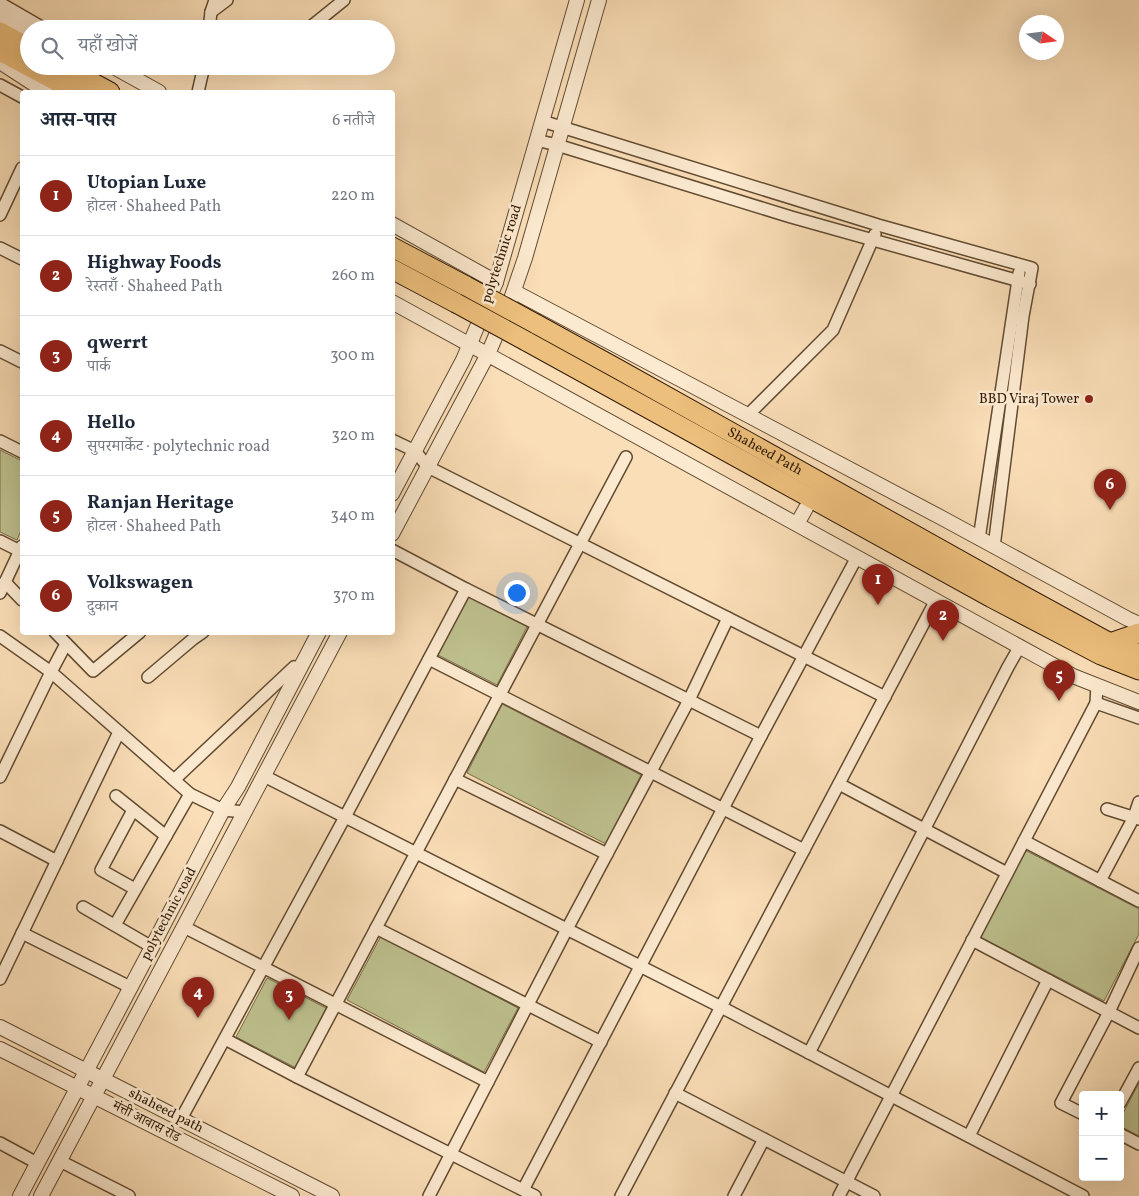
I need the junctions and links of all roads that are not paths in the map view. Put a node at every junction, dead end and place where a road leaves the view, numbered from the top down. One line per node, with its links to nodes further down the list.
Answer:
1 (215, 0): 6 (street)
2 (227, 0): 6 (street)
3 (344, 0): 9 (street)
4 (577, 0): 30 (street, polytechnic road)
5 (599, 0): 31 (street)
6 (211, 12): 8 (street)
7 (1, 20): 10 (street); 11 (street); 12 (highway)
8 (210, 20)
9 (319, 20)
10 (20, 24)
11 (20, 28)
12 (20, 39)
13 (0, 51): 15 (highway)
14 (0, 62): 16 (street)
15 (20, 62)
16 (13, 70): 18 (street); 23 (street)
17 (20, 75): 24 (street)
18 (20, 75)
19 (45, 75): 25 (highway)
20 (79, 75): 26 (highway)
21 (128, 75): 27 (street)
22 (202, 75): 28 (street)
23 (2, 86): 29 (street)
24 (43, 90)
25 (73, 90)
26 (106, 90)
27 (155, 90)
28 (198, 90)
29 (20, 96)
30 (542, 122): 31 (street); 32 (street, polytechnic road)
31 (562, 127): 33 (street); 36 (street)
32 (536, 140): 33 (street); 45 (street, polytechnic road)
33 (557, 145): 38 (street); 47 (street)
34 (20, 172): 35 (street)
35 (0, 215)
36 (878, 225): 38 (street); 42 (street)
37 (395, 226): 45 (street)
38 (873, 240): 44 (street); 53 (street)
39 (0, 248): 41 (street)
40 (395, 249): 86 (highway, Shaheed Path, bridge)
41 (20, 258)
42 (1020, 265): 44 (street); 46 (street)
43 (395, 271): 93 (highway, Shaheed Path, bridge)
44 (1018, 281): 46 (street); 64 (street)
45 (496, 282): 49 (street, polytechnic road)
46 (1030, 284): 67 (street)
47 (515, 292): 51 (street); 53 (street)
48 (395, 304): 49 (street)
49 (470, 344): 51 (street); 56 (street, polytechnic road)
50 (0, 351): 52 (street)
51 (488, 354): 59 (street); 62 (street)
52 (20, 361)
53 (748, 416): 64 (street)
54 (0, 441): 57 (street)
55 (395, 441): 56 (street)
56 (415, 450): 59 (street); 60 (street, polytechnic road)
57 (20, 451)
58 (626, 457): 66 (street)
59 (428, 467): 63 (street); 66 (street)
60 (395, 488)
61 (806, 508): 62 (street)
62 (797, 524): 71 (street)
63 (395, 528)
64 (980, 539): 67 (street)
65 (0, 541): 68 (street)
66 (580, 543): 76 (street); 77 (street)
67 (994, 546): 78 (street)
68 (20, 548)
69 (20, 550): 72 (street)
70 (395, 552): 73 (street)
71 (858, 557): 75 (street); 90 (street)
72 (3, 588): 74 (street)
73 (466, 589): 77 (street); 91 (street)
74 (20, 599)
75 (936, 600): 88 (street); 98 (street)
76 (728, 618): 90 (street); 99 (street)
77 (537, 624): 97 (street); 99 (street)
78 (1139, 624)
79 (1139, 633): 86 (highway)
80 (58, 635): 87 (street)
81 (136, 635): 87 (street)
82 (199, 635): 95 (street)
83 (317, 635): 92 (street, polytechnic road)
84 (338, 635): 107 (street)
85 (0, 636): 94 (street)
86 (1110, 643): 89 (highway, Shaheed Path)
87 (66, 644): 94 (street)
88 (1020, 646): 96 (street); 122 (street)
89 (1139, 654)
90 (804, 656): 98 (street); 105 (street)
91 (429, 659): 97 (street); 120 (street)
92 (299, 670): 110 (street); 117 (street, polytechnic road)
93 (1139, 670)
94 (51, 672): 104 (street); 108 (street)
95 (148, 677)
96 (1097, 685): 100 (street); 101 (street)
97 (500, 695): 106 (street); 109 (street)
98 (885, 697): 111 (street)
99 (689, 700): 105 (street); 106 (street)
100 (1096, 703): 102 (street); 125 (street)
101 (1139, 703): 102 (street)
102 (1118, 711): 103 (street)
103 (1139, 718)
104 (119, 732): 110 (street); 129 (street)
105 (761, 736): 115 (street)
106 (651, 772): 115 (street); 128 (street)
107 (264, 776): 119 (street); 120 (street)
108 (0, 777)
109 (455, 779): 127 (street); 128 (street)
110 (174, 780): 112 (street)
111 (839, 784): 122 (street); 126 (street)
112 (190, 794): 117 (street); 124 (street)
113 (116, 796): 116 (street)
114 (1139, 802): 121 (street)
115 (724, 808): 126 (street); 143 (street)
116 (132, 810): 124 (street); 132 (street)
117 (222, 810): 119 (street); 141 (street, polytechnic road)
118 (1107, 810): 121 (street)
119 (245, 812): 136 (street)
120 (345, 817): 127 (street); 144 (street)
121 (1137, 818): 131 (street)
122 (924, 828): 130 (street); 157 (street)
123 (0, 831): 129 (street)
124 (166, 836): 132 (street)
125 (1024, 841): 130 (street); 131 (street)
126 (804, 850): 150 (street)
127 (416, 853): 137 (street); 138 (street)
128 (607, 854): 138 (street)
129 (57, 861): 139 (street)
130 (1007, 873): 140 (street)
131 (1100, 881): 133 (street)
132 (136, 889): 135 (street)
133 (1139, 901)
134 (82, 907): 135 (street)
135 (115, 925): 141 (street)
136 (184, 927): 144 (street); 161 (street)
137 (376, 928): 148 (street); 149 (street)
138 (567, 929): 143 (street); 149 (street)
139 (22, 933): 145 (street); 147 (street)
140 (972, 940): 146 (street); 166 (street)
141 (152, 947): 147 (street, polytechnic road)
142 (1139, 948): 151 (street)
143 (641, 966): 150 (street); 155 (street)
144 (264, 967): 148 (street); 154 (street)
145 (0, 979)
146 (1048, 980): 151 (street); 170 (street)
147 (130, 987): 159 (street, polytechnic road)
148 (336, 1004): 160 (street); 162 (street)
149 (528, 1005): 155 (street); 162 (street)
150 (721, 1007): 157 (street); 164 (street)
151 (1109, 1012): 153 (street); 168 (street)
152 (0, 1027): 159 (street, shaheed path)
153 (1139, 1028)
154 (225, 1039): 160 (street); 169 (street)
155 (601, 1042): 179 (street)
156 (0, 1049): 163 (street, मंत्ती आवास रोड)
157 (808, 1052): 166 (street)
158 (1139, 1068): 167 (street)
159 (86, 1071): 161 (street, shaheed path); 163 (street, polytechnic road)
160 (297, 1077): 175 (street)
161 (103, 1080): 165 (street); 169 (street, shaheed path)
162 (488, 1082): 175 (street)
163 (77, 1087): 165 (street, मंत्ती आवास रोड); 177 (street, polytechnic road)
164 (675, 1093): 172 (street); 187 (street)
165 (94, 1096): 176 (street); 183 (street, मंत्ती आवास रोड)
166 (891, 1096): 170 (street); 178 (street)
167 (1124, 1096)
168 (1079, 1112)
169 (181, 1119): 184 (street, shaheed path)
170 (969, 1136): 191 (street)
171 (1124, 1136): 174 (street)
172 (764, 1139): 178 (street); 188 (street)
173 (0, 1143): 177 (street)
174 (1139, 1144)
175 (450, 1154): 179 (street); 185 (street)
176 (60, 1161): 180 (street); 182 (street)
177 (37, 1163): 181 (street, polytechnic road)
178 (846, 1182): 189 (street); 190 (street)
179 (523, 1190): 186 (street)
180 (124, 1195)
181 (20, 1196)
182 (41, 1196)
183 (292, 1196)
184 (332, 1196)
185 (429, 1196)
186 (535, 1196)
187 (621, 1196)
188 (734, 1196)
189 (839, 1196)
190 (874, 1196)
191 (1082, 1196)

